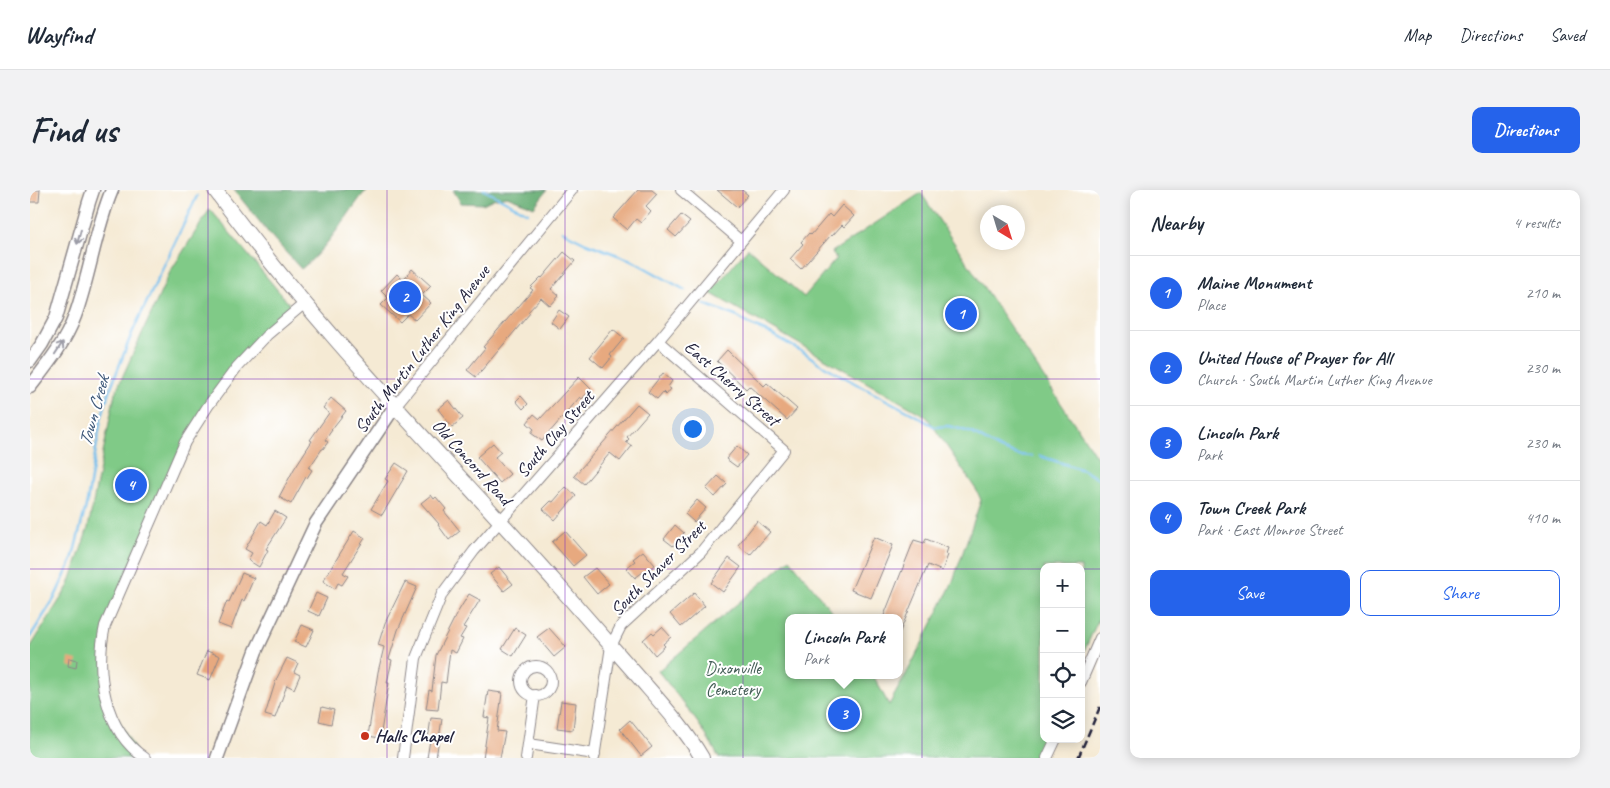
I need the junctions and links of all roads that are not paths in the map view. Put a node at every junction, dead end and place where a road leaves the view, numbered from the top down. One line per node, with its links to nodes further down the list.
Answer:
1 (93, 190): 12 (street, one-way to 12)
2 (104, 190): 8 (street)
3 (112, 190): 8 (street)
4 (215, 190): 10 (main road, Old Concord Road)
5 (572, 190): 14 (street, South Martin Luther King Avenue)
6 (680, 190): 9 (street)
7 (784, 190): 9 (street, South Clay Street)
8 (96, 239): 13 (street, one-way to 8)
9 (741, 241): 11 (street, South Clay Street)
10 (305, 302): 14 (main road, Old Concord Road); 24 (street)
11 (658, 341): 15 (street, East Cherry Street); 16 (street, South Clay Street)
12 (30, 361)
13 (30, 387)
14 (395, 406): 16 (main road, Old Concord Road); 25 (street, South Martin Luther King Avenue)
15 (784, 450): 18 (street, South Shaver Street)
16 (500, 521): 18 (main road, Old Concord Road); 26 (street, South Clay Street)
17 (1100, 638): 19 (street)
18 (611, 646): 23 (street, South Shaver Street); 28 (main road, Old Concord Road)
19 (1085, 673)
20 (535, 695): 22 (street)
21 (1054, 743): 29 (street)
22 (529, 744): 23 (street); 27 (street)
23 (595, 756)
24 (145, 758)
25 (217, 758)
26 (403, 758)
27 (526, 758)
28 (702, 758)
29 (1047, 758)

